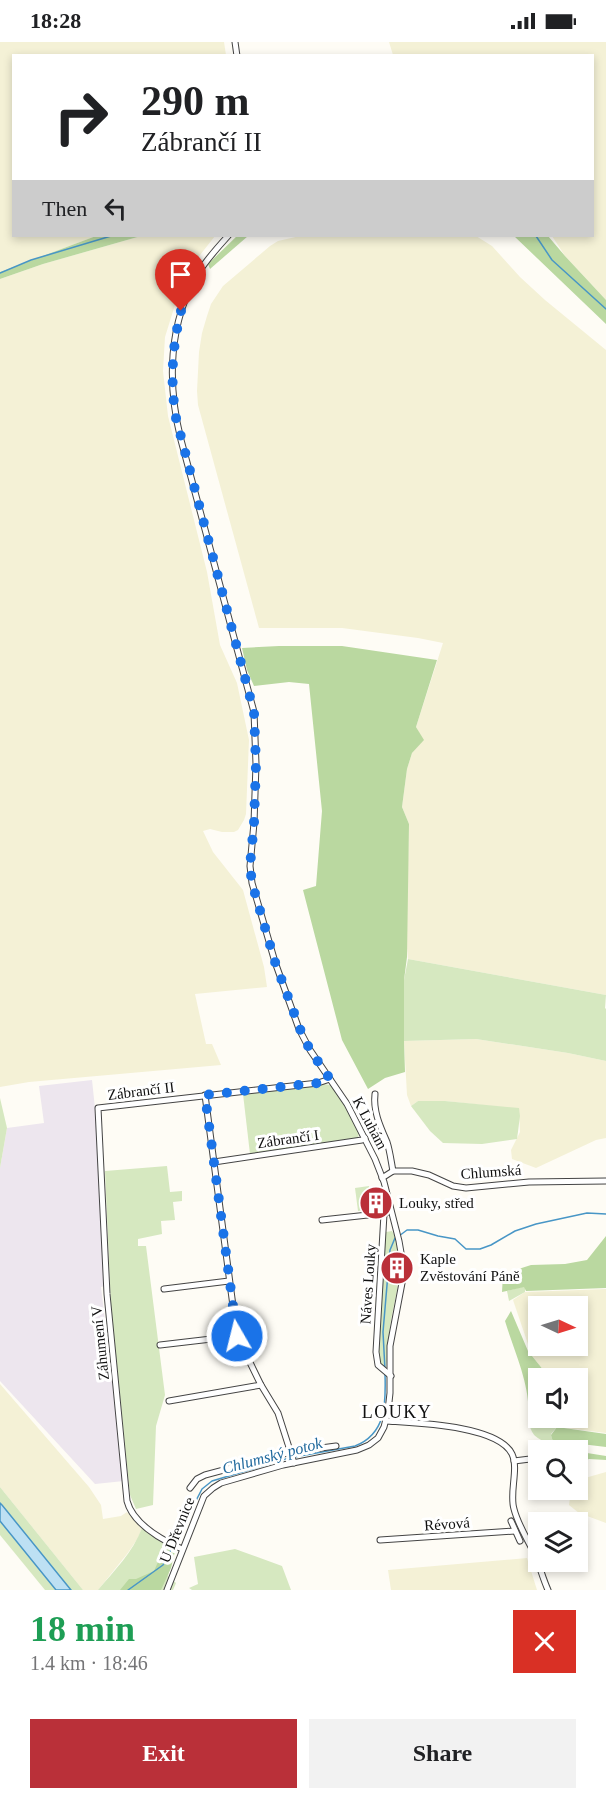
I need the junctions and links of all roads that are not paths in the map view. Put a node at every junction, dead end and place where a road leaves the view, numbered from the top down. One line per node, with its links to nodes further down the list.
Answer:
1 (227, 237): 2 (street, K Luhám)
2 (330, 1079): 4 (street, Zábrančí II); 6 (street, K Luhám)
3 (375, 1094): 8 (street)
4 (205, 1095): 5 (street, Zábrančí II); 7 (street)
5 (98, 1108): 33 (street, Záhumení V)
6 (364, 1138): 7 (street, Zábrančí I); 9 (street, K Luhám)
7 (214, 1162): 14 (street)
8 (393, 1171): 9 (street); 10 (street, Chlumská)
9 (382, 1178): 11 (street, Náves Louky)
10 (606, 1180)
11 (391, 1212): 12 (street); 18 (street, Náves Louky)
12 (384, 1214): 13 (street); 18 (street, Náves Louky)
13 (322, 1220)
14 (229, 1281): 15 (street); 16 (street)
15 (165, 1289)
16 (237, 1336): 17 (street); 19 (street)
17 (160, 1346)
18 (387, 1374): 21 (street, Náves Louky)
19 (261, 1385): 20 (street); 23 (street)
20 (169, 1401)
21 (386, 1421): 23 (street, Náves Louky); 25 (street)
22 (336, 1446): 23 (street)
23 (292, 1457): 26 (street); 27 (street)
24 (528, 1459): 25 (street)
25 (514, 1461): 35 (street)
26 (213, 1473): 27 (street); 28 (street)
27 (218, 1485): 33 (street, U Dřevnice)
28 (190, 1488)
29 (511, 1521): 30 (street)
30 (515, 1531): 31 (street, Révová); 32 (street)
31 (380, 1540)
32 (520, 1540)
33 (179, 1548): 34 (street, U Dřevnice)
34 (166, 1590)
35 (548, 1590)

